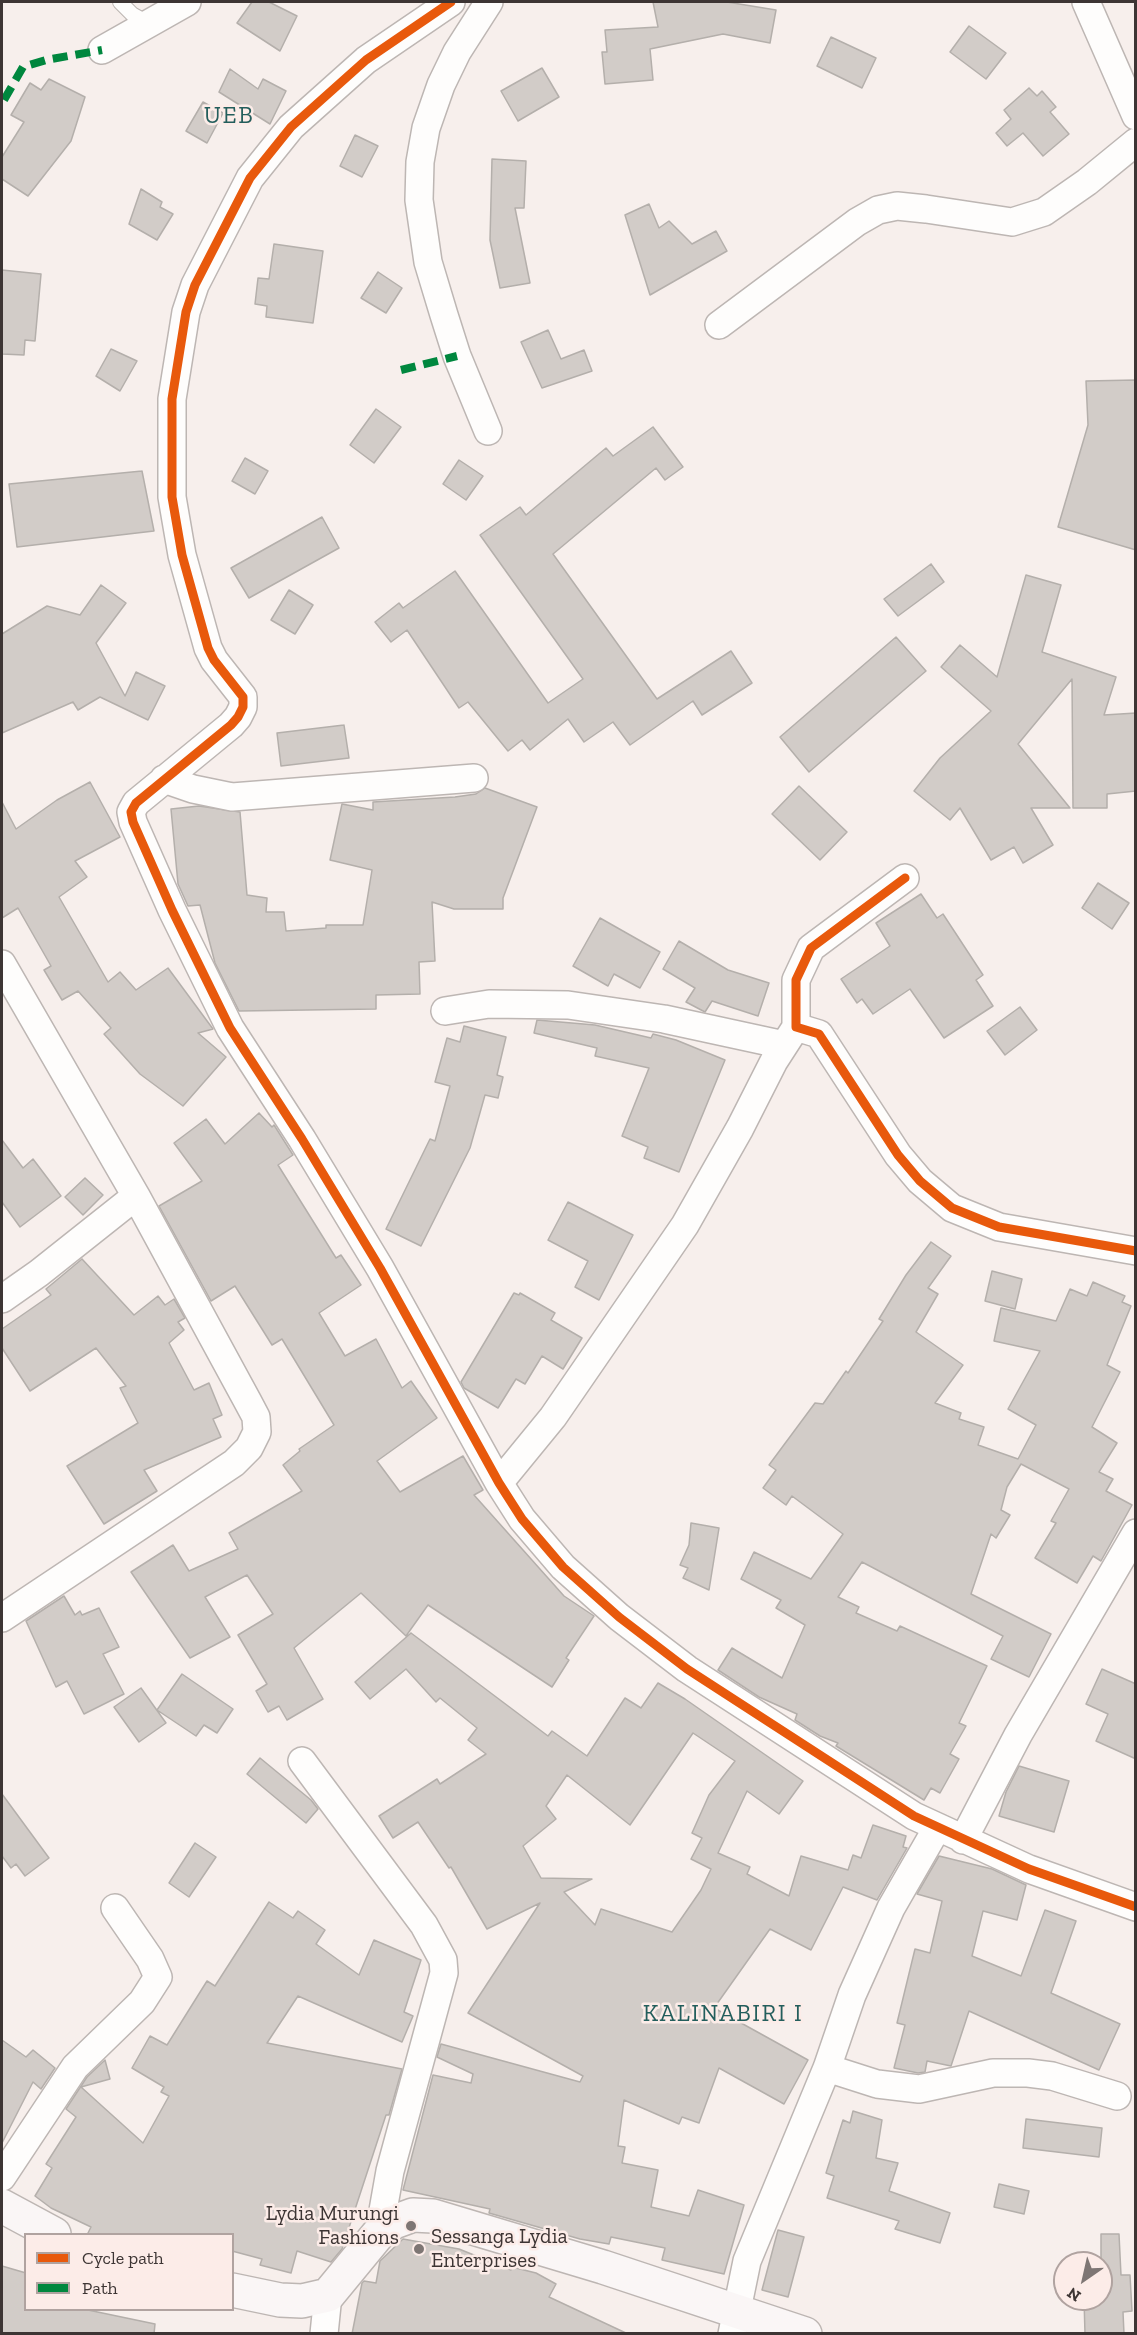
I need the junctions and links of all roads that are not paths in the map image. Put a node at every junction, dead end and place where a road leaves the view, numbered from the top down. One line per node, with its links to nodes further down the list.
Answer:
1 (120, 2): 6 (lane)
2 (187, 2): 6 (street)
3 (451, 2): 13 (street)
4 (489, 2): 11 (street)
5 (1086, 2): 8 (street)
6 (150, 24): 7 (street)
7 (102, 50)
8 (1136, 116)
9 (1136, 142): 10 (street)
10 (719, 325)
11 (488, 431)
12 (474, 778): 13 (street)
13 (164, 779): 21 (street)
14 (905, 878): 17 (street)
15 (2, 964): 18 (street)
16 (445, 1011): 17 (street)
17 (790, 1036): 19 (street); 21 (street)
18 (136, 1197): 20 (street); 23 (street)
19 (1136, 1251)
20 (2, 1299)
21 (499, 1483): 25 (street)
22 (1136, 1533): 26 (street)
23 (2, 1618)
24 (302, 1761): 34 (street)
25 (937, 1828): 26 (street); 29 (street)
26 (963, 1840): 27 (street)
27 (1136, 1907)
28 (116, 1908): 31 (street)
29 (826, 2068): 30 (street); 37 (street)
30 (1117, 2096)
31 (2, 2177)
32 (2, 2206): 33 (street)
33 (50, 2233)
34 (379, 2233): 36 (street); 37 (street)
35 (234, 2290): 36 (street)
36 (328, 2295): 38 (street)
37 (735, 2322): 39 (street)
38 (324, 2334)
39 (805, 2334)

